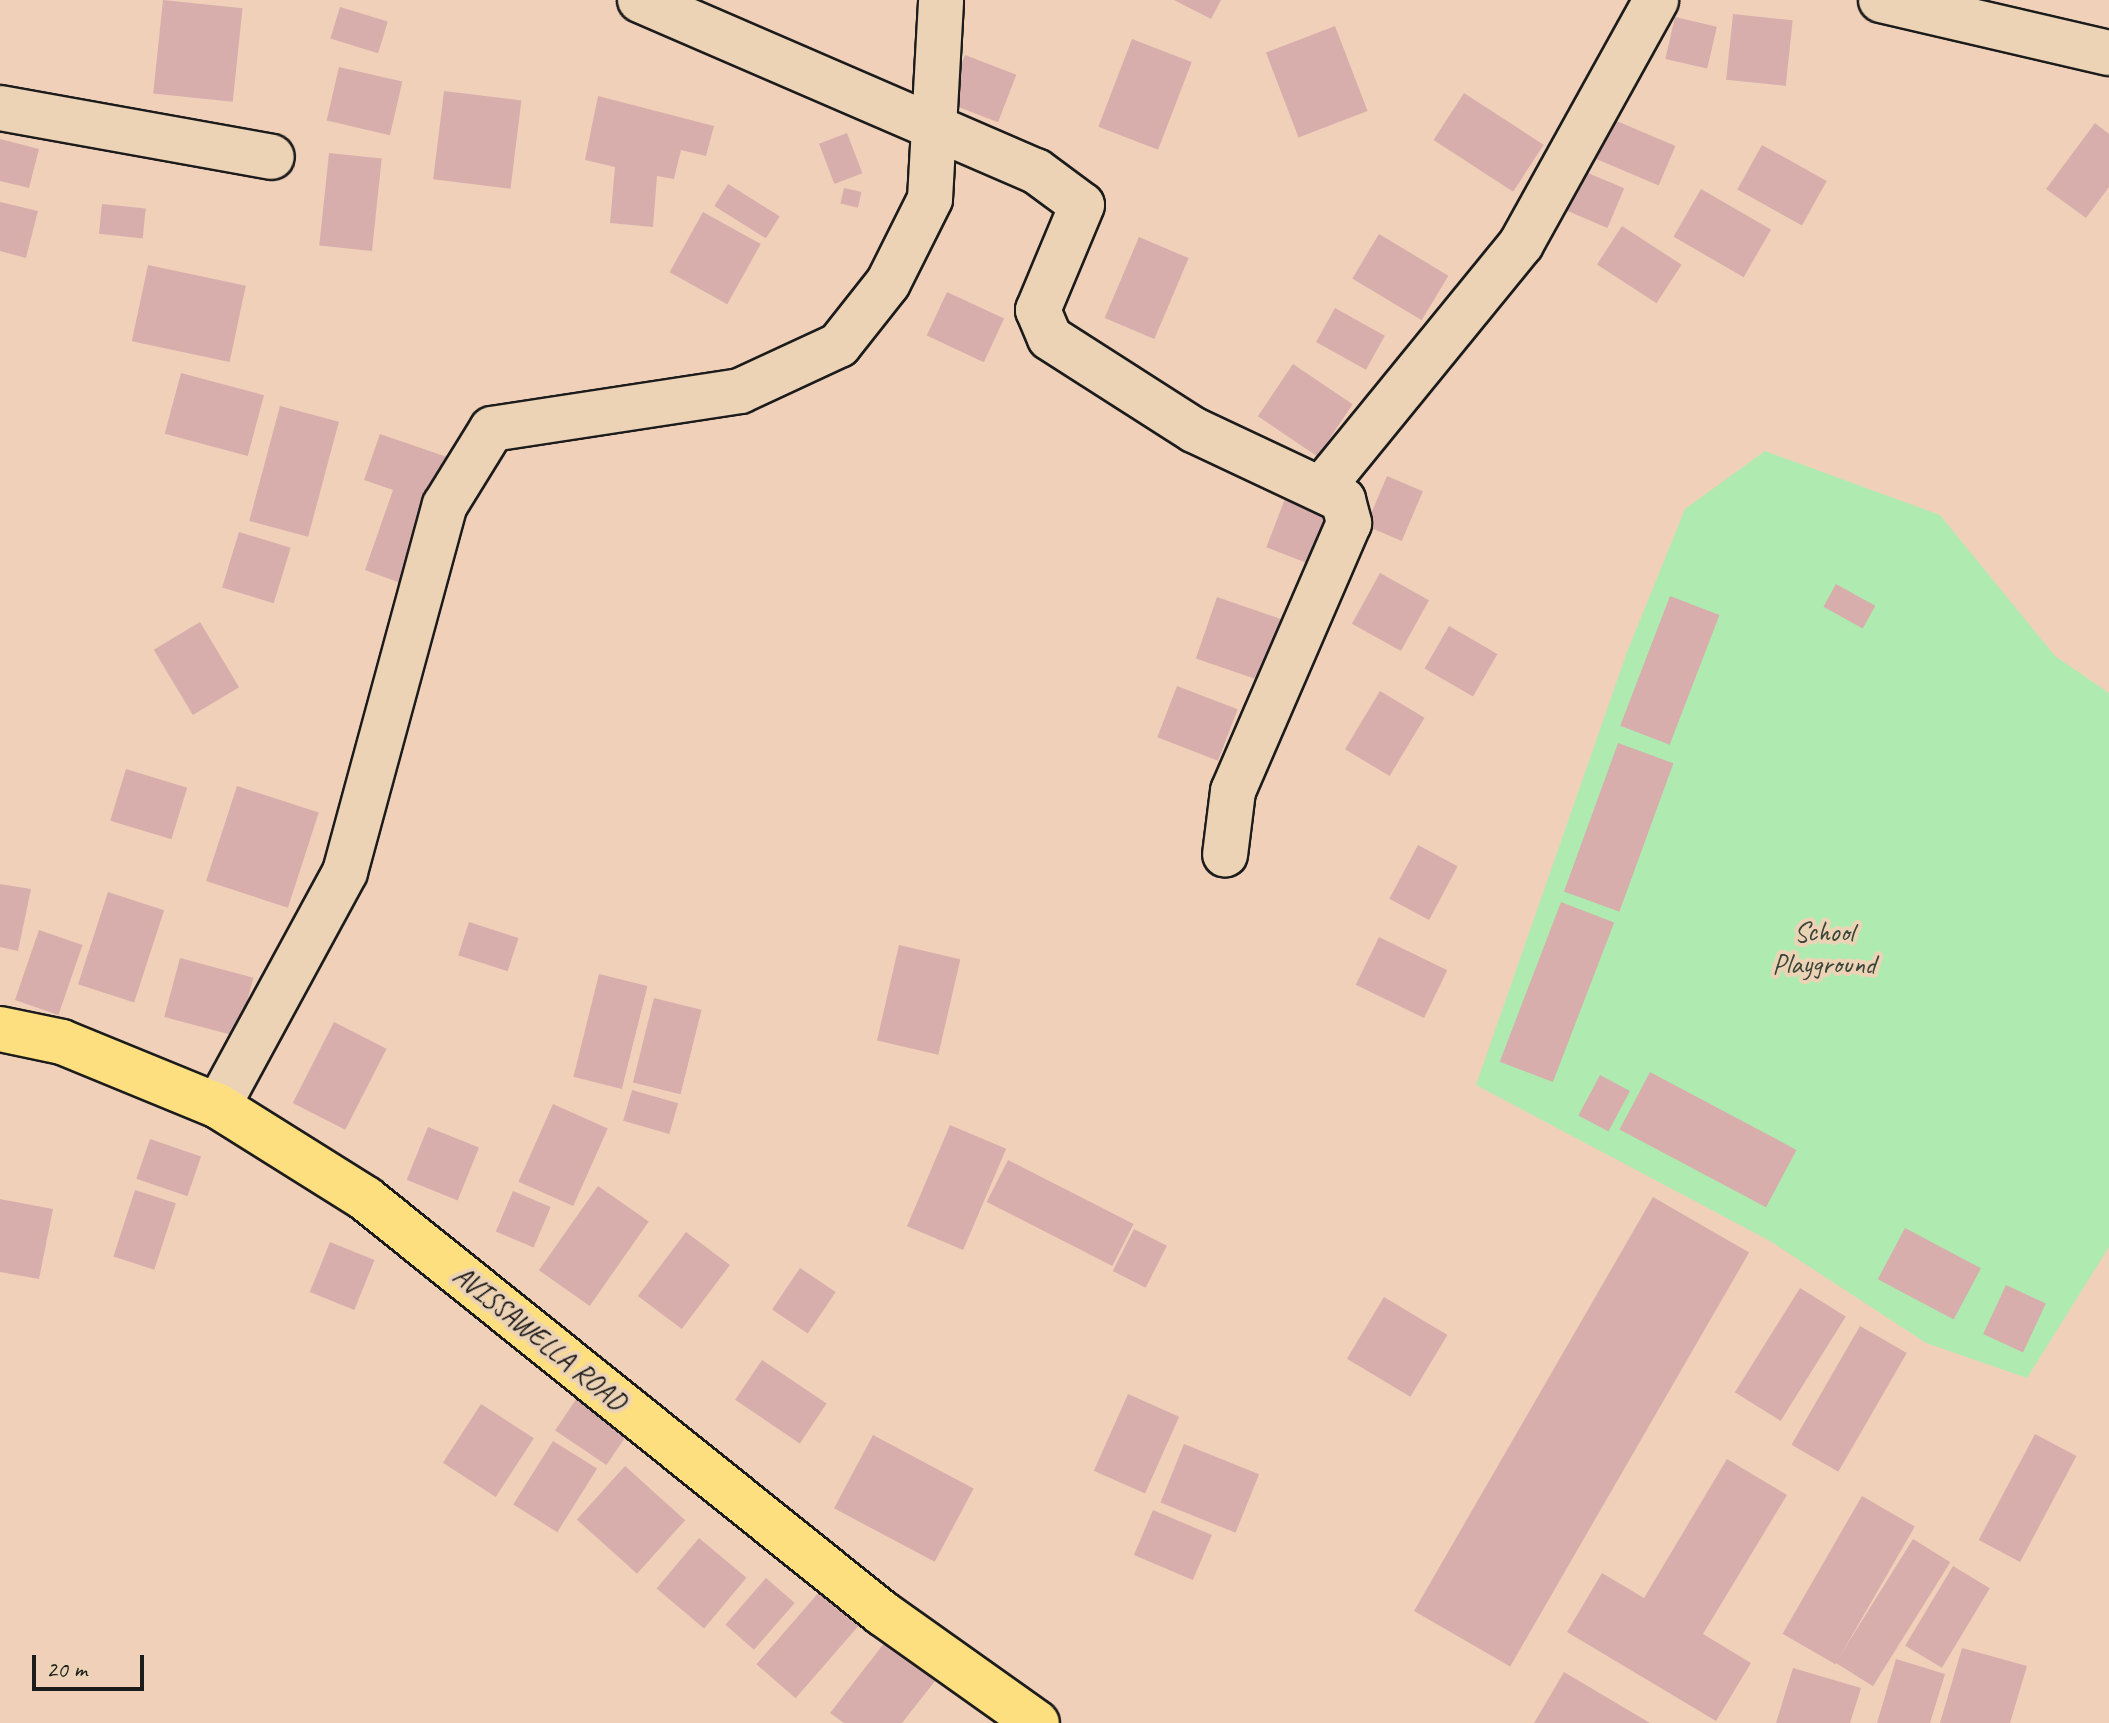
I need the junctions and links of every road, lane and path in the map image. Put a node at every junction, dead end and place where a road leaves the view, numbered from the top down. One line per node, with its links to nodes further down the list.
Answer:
1 (640, 0): 7 (street)
2 (941, 0): 7 (street)
3 (1656, 0): 9 (street)
4 (1881, 0): 5 (street)
5 (2109, 53)
6 (0, 108): 8 (street)
7 (934, 130): 9 (street); 12 (street)
8 (272, 157)
9 (1322, 488): 10 (street)
10 (1225, 855)
11 (0, 1029): 12 (main road, AVISSAWELLA ROAD)
12 (218, 1106): 13 (main road, AVISSAWELLA ROAD)
13 (1037, 1723)

